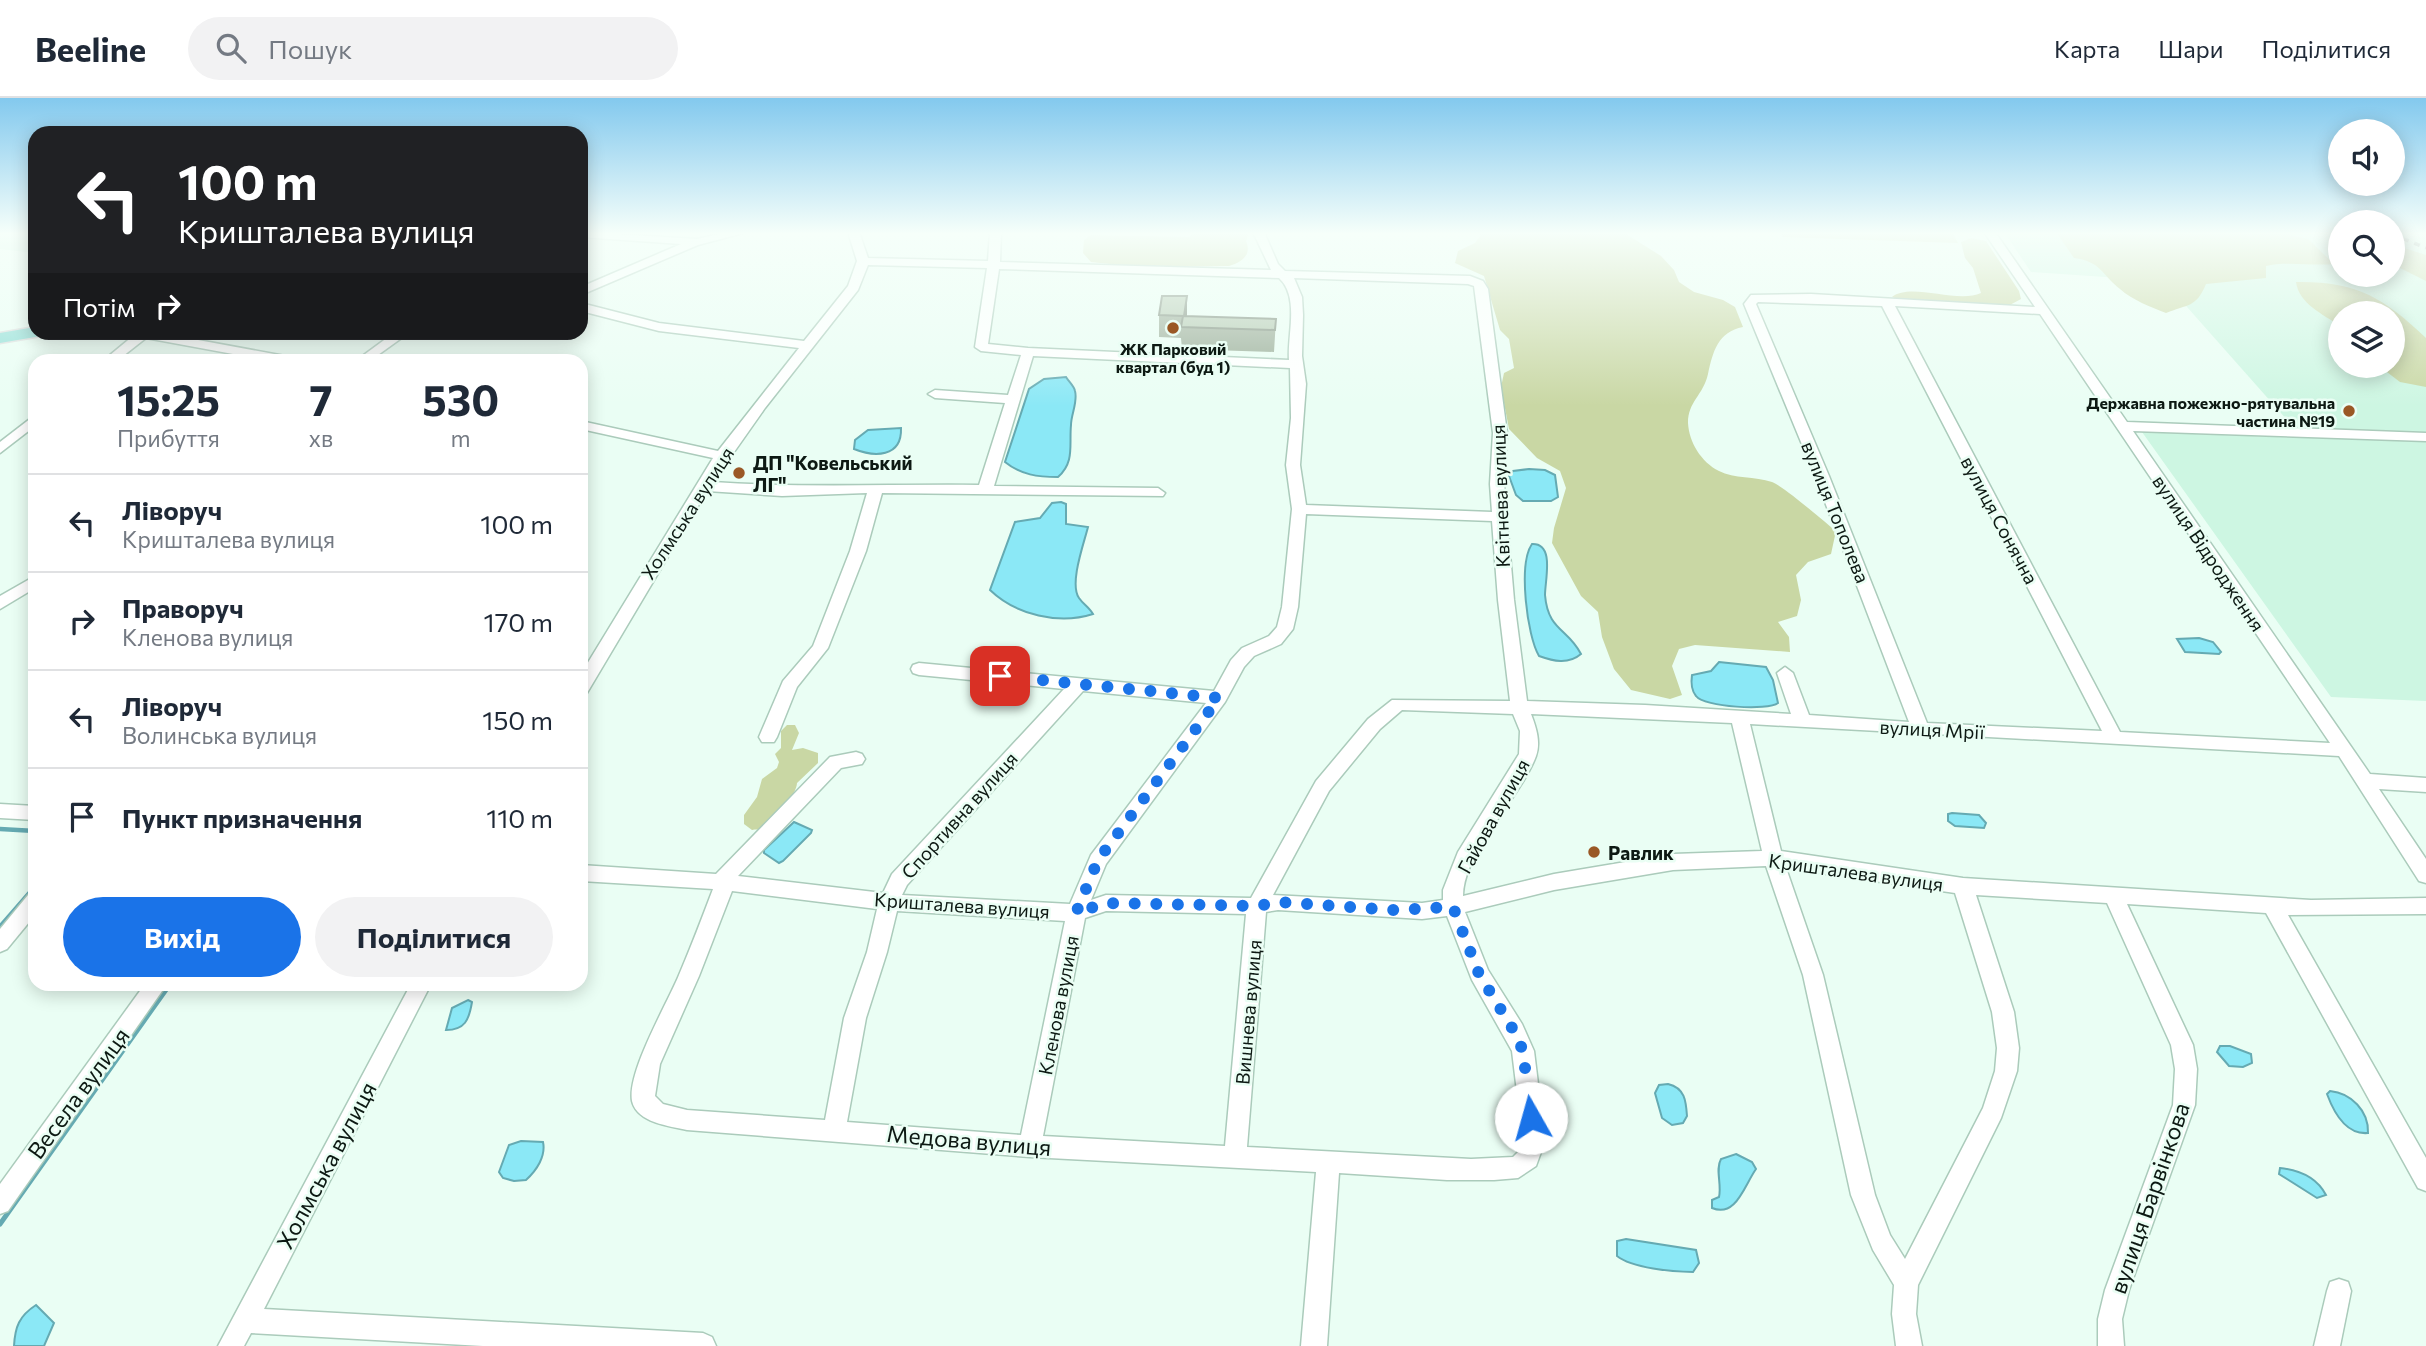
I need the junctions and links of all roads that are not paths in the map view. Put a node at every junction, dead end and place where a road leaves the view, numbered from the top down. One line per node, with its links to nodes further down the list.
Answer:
1 (851, 290): 14 (street, Холмська вулиця)
2 (989, 290): 15 (street)
3 (1293, 290): 19 (street)
4 (1480, 290): 33 (street, Квітнева вулиця)
5 (2031, 290): 8 (street, вулиця Відродження)
6 (1887, 303): 8 (street); 45 (street, вулиця Тополева); 47 (street, вулиця Сонячна)
7 (588, 309): 14 (street)
8 (2045, 311): 23 (street, вулиця Відродження)
9 (28, 333): 10 (main road)
10 (0, 338)
11 (130, 340): 16 (street)
12 (170, 340): 17 (street)
13 (392, 340): 18 (street)
14 (806, 345): 27 (street, Холмська вулиця)
15 (1028, 352): 19 (street); 21 (street)
16 (116, 354)
17 (251, 354)
18 (372, 354)
19 (1296, 364): 32 (street)
20 (935, 394): 21 (street)
21 (1015, 400): 30 (street)
22 (28, 425): 26 (street)
23 (2123, 426): 25 (street); 48 (street, вулиця Відродження)
24 (588, 427): 27 (street)
25 (2426, 438)
26 (0, 449)
27 (722, 456): 28 (street, Холмська вулиця)
28 (703, 486): 29 (street); 38 (street, Холмська вулиця)
29 (876, 488): 30 (street); 46 (street)
30 (985, 490): 31 (street)
31 (1158, 493)
32 (1299, 509): 33 (street); 40 (street, Кленова вулиця)
33 (1498, 517): 42 (street, Квітнева вулиця)
34 (28, 585): 35 (street)
35 (0, 604)
36 (919, 669): 39 (street)
37 (1786, 673): 44 (street)
38 (588, 677)
39 (1080, 683): 40 (street); 60 (street, Спортивна вулиця)
40 (1219, 698): 66 (street, Кленова вулиця)
41 (1398, 704): 42 (street, вулиця Мрії); 62 (street, Вишнева вулиця)
42 (1520, 709): 43 (street, вулиця Мрії); 64 (street, Гайова вулиця)
43 (1739, 716): 44 (street, вулиця Мрії); 54 (street)
44 (1802, 721): 45 (street, вулиця Мрії)
45 (1921, 729): 47 (street, вулиця Мрії)
46 (768, 737)
47 (2114, 737): 48 (street, вулиця Мрії)
48 (2344, 750): 50 (street, вулиця Відродження)
49 (856, 759): 57 (street)
50 (2365, 781): 51 (street); 56 (street, вулиця Відродження)
51 (2426, 785)
52 (0, 811): 53 (street)
53 (28, 813)
54 (1773, 858): 58 (street, Кришталева вулиця); 64 (street, Кришталева вулиця); 76 (street)
55 (588, 873): 57 (street, Кришталева вулиця)
56 (2426, 876)
57 (722, 883): 60 (street, Кришталева вулиця); 70 (street, Медова вулиця)
58 (1963, 886): 59 (street, Кришталева вулиця); 76 (street)
59 (2114, 897): 61 (street, Кришталева вулиця); 84 (street, вулиця Барвінкова)
60 (889, 902): 66 (street, Кришталева вулиця); 70 (street, Спортивна вулиця)
61 (2272, 905): 63 (street, Кришталева вулиця); 74 (street)
62 (1257, 906): 64 (street, Кришталева вулиця); 66 (street, Кришталева вулиця); 72 (street, Вишнева вулиця)
63 (2426, 906)
64 (1453, 907): 73 (street, Медова вулиця)
65 (28, 909): 67 (street)
66 (1076, 913): 71 (street, Кленова вулиця)
67 (0, 943)
68 (152, 991): 75 (street, Весела вулиця)
69 (417, 991): 78 (street, Холмська вулиця)
70 (834, 1129): 71 (street, Медова вулиця)
71 (1030, 1146): 72 (street, Медова вулиця)
72 (1235, 1156): 73 (street, Медова вулиця)
73 (1328, 1163): 82 (street)
74 (2426, 1180)
75 (0, 1203)
76 (1906, 1283): 83 (street)
77 (2339, 1291): 85 (street)
78 (244, 1320): 79 (street); 80 (street, Холмська вулиця)
79 (666, 1344): 81 (street)
80 (231, 1346)
81 (703, 1346)
82 (1314, 1346)
83 (1909, 1346)
84 (2111, 1346)
85 (2327, 1346)

